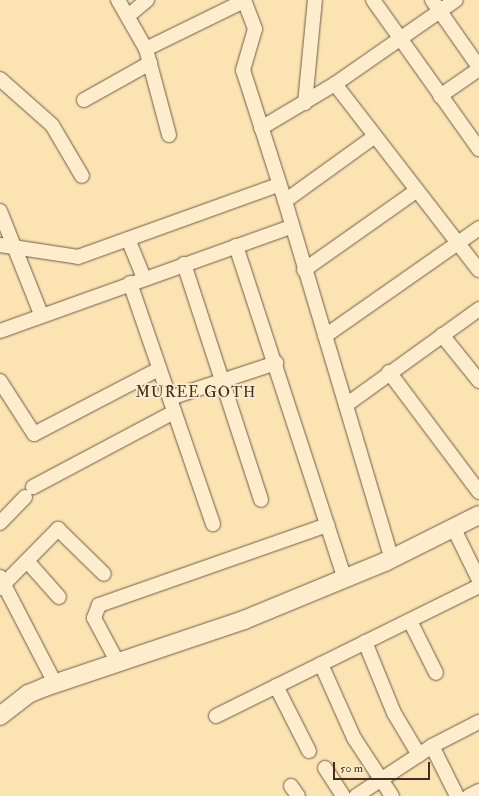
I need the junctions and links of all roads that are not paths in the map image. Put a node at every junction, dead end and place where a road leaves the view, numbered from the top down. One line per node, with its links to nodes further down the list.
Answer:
1 (118, 0): 8 (street)
2 (147, 0): 8 (street)
3 (244, 0): 10 (street); 18 (street)
4 (315, 0): 17 (street)
5 (373, 0): 9 (street)
6 (456, 0): 7 (street)
7 (436, 6): 9 (street); 12 (street)
8 (128, 16): 10 (street)
9 (399, 40): 14 (street); 15 (street)
10 (146, 49): 11 (street)
11 (150, 63): 16 (street); 19 (street)
12 (479, 68): 15 (street)
13 (1, 82): 22 (street)
14 (335, 84): 17 (street); 20 (street)
15 (440, 96): 21 (street)
16 (84, 100)
17 (305, 103): 18 (street)
18 (261, 128): 23 (street)
19 (169, 135)
20 (375, 136): 24 (street); 25 (street)
21 (479, 148)
22 (82, 176)
23 (278, 185): 25 (street); 29 (street)
24 (416, 191): 30 (street); 34 (street)
25 (285, 200): 27 (street)
26 (0, 211): 32 (street)
27 (291, 227): 31 (street); 34 (street)
28 (479, 228): 30 (street)
29 (128, 239): 32 (street); 36 (street)
30 (457, 243): 35 (street); 42 (street)
31 (236, 246): 33 (street); 43 (street)
32 (7, 247): 39 (street)
33 (184, 264): 36 (street); 46 (street)
34 (304, 270): 42 (street)
35 (479, 270)
36 (144, 278): 37 (street)
37 (130, 283): 39 (street); 44 (street)
38 (479, 309): 41 (street)
39 (41, 314): 40 (street)
40 (0, 331)
41 (442, 335): 45 (street); 48 (street)
42 (325, 336): 50 (street)
43 (276, 363): 46 (street); 57 (street)
44 (159, 369): 47 (street); 49 (street)
45 (389, 372): 50 (street); 52 (street)
46 (222, 380): 49 (street); 53 (street)
47 (0, 381)
48 (479, 381)
49 (170, 398): 51 (street)
50 (346, 405): 59 (street)
51 (174, 412): 55 (street); 56 (street)
52 (479, 492)
53 (262, 500)
54 (479, 515): 58 (street)
55 (0, 523)
56 (213, 524)
57 (327, 525): 62 (street); 69 (street)
58 (454, 529): 59 (street); 63 (street)
59 (392, 559): 62 (street)
60 (27, 561): 61 (street); 64 (street); 66 (street)
61 (104, 574)
62 (345, 579): 69 (street)
63 (479, 580)
64 (1, 583): 72 (street)
65 (479, 586): 67 (street)
66 (59, 597)
67 (410, 621): 68 (street); 71 (street)
68 (365, 642): 70 (street); 79 (street)
69 (118, 663): 72 (street)
70 (321, 664): 73 (street); 81 (street)
71 (436, 673)
72 (55, 683): 74 (street)
73 (276, 686): 75 (street); 78 (street)
74 (0, 716)
75 (216, 716)
76 (479, 722): 77 (street)
77 (432, 746): 79 (street); 86 (street)
78 (309, 751)
79 (419, 755): 81 (street)
80 (325, 768): 83 (street)
81 (382, 778): 84 (street); 85 (street)
82 (479, 791): 87 (street)
83 (343, 796)
84 (356, 796)
85 (392, 796)
86 (457, 796)
87 (469, 796)

